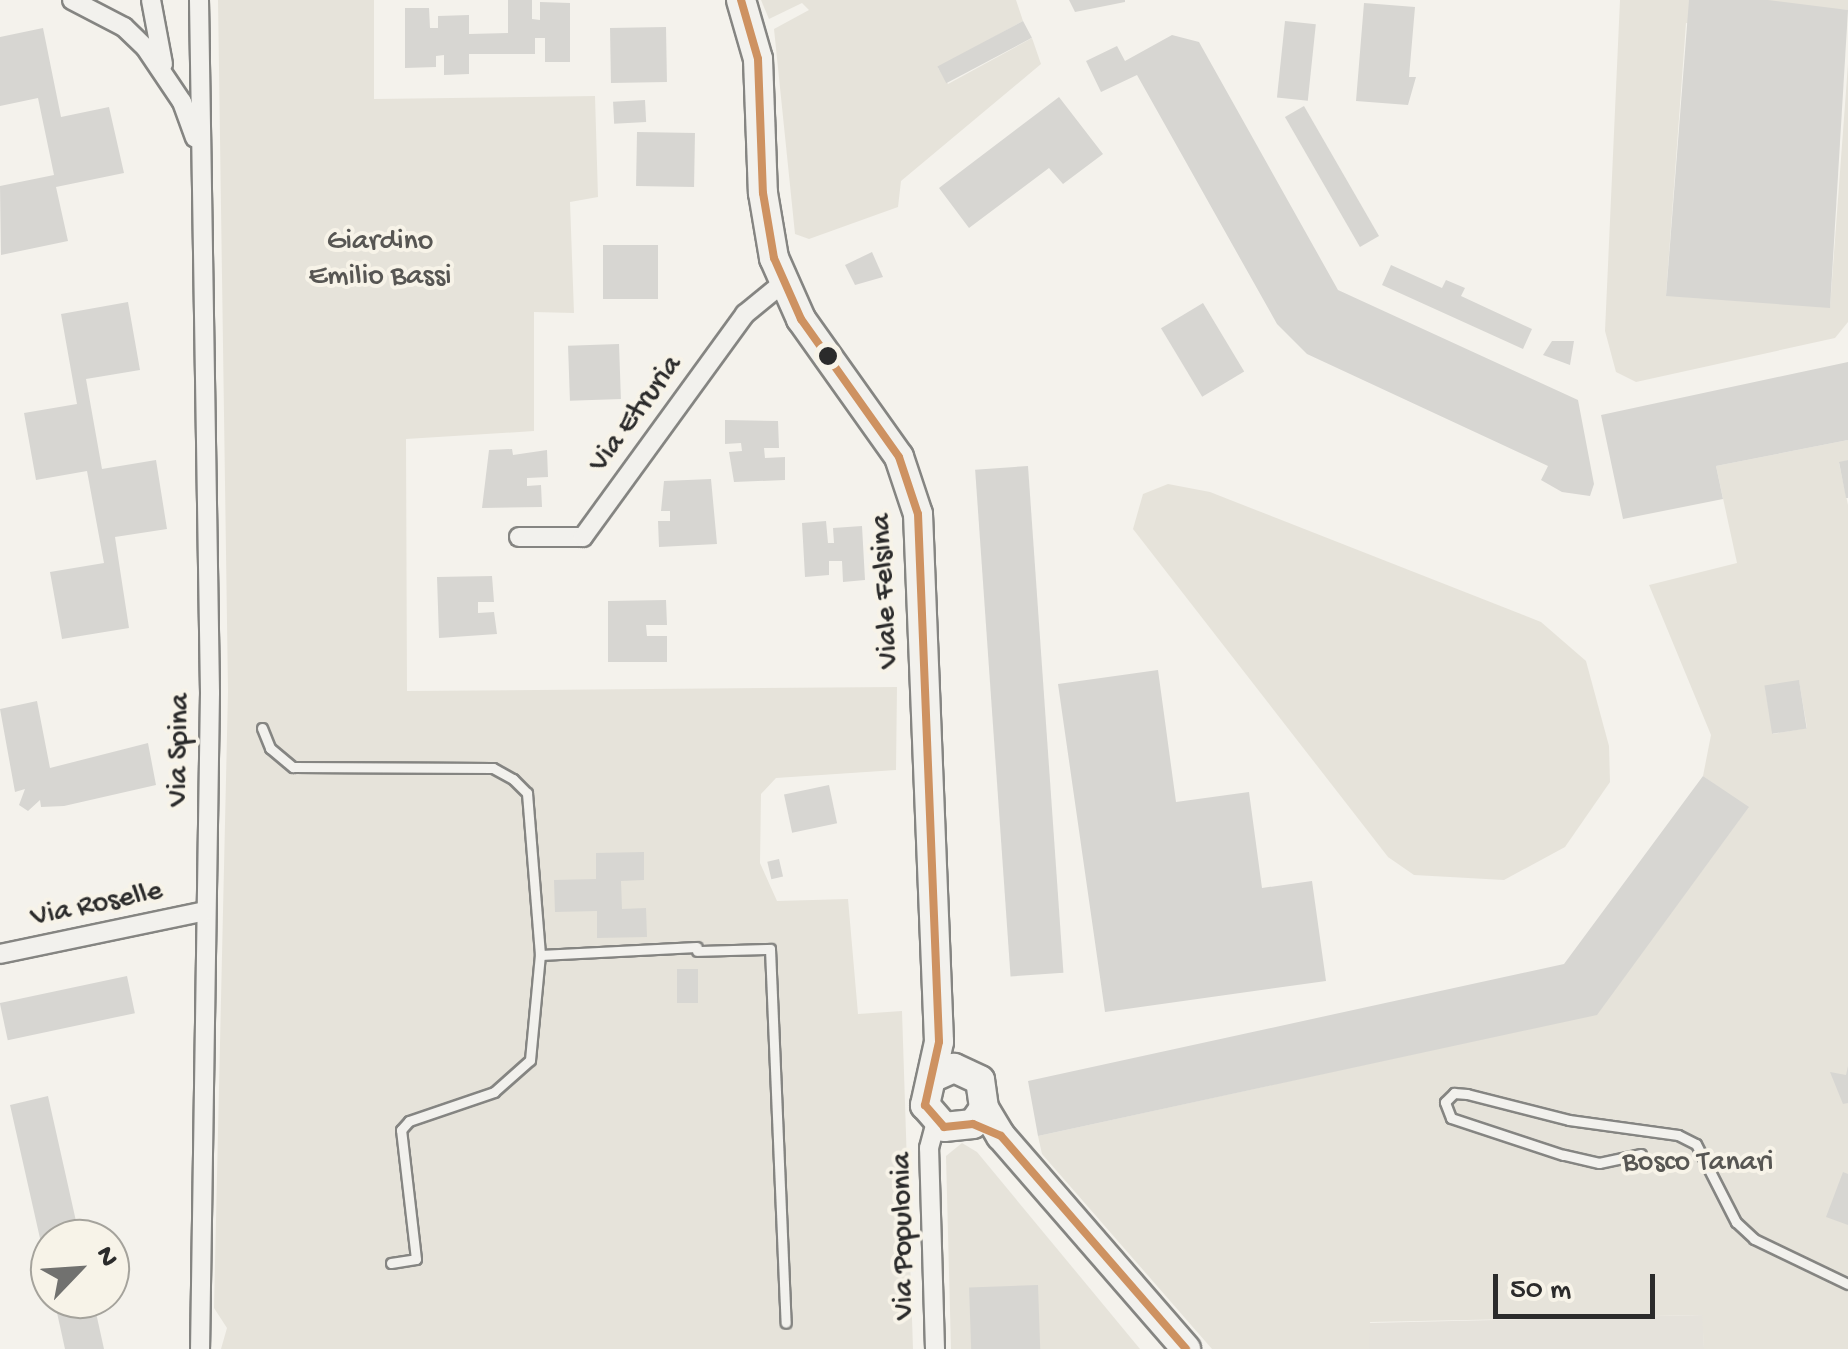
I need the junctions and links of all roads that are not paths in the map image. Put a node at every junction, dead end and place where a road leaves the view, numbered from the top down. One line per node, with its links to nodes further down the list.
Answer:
1 (72, 0): 5 (street, Via Spina)
2 (151, 0): 5 (street, Via Spina)
3 (199, 0): 6 (street, Via Spina)
4 (742, 0): 7 (street, Viale Felsina)
5 (166, 74): 6 (street, Via Spina)
6 (200, 153): 10 (street, Via Spina)
7 (783, 283): 8 (street, Via Etruria); 13 (street, Viale Felsina)
8 (519, 537)
9 (262, 728): 12 (lane)
10 (204, 911): 11 (street, Via Roselle); 20 (street, Via Spina)
11 (0, 954)
12 (540, 955): 17 (lane); 19 (lane)
13 (944, 1072): 14 (street, Viale Felsina); 15 (street, Viale Felsina)
14 (978, 1116): 15 (street); 22 (street, Viale Felsina)
15 (936, 1122): 21 (street, Via Populonia)
16 (1642, 1154): 18 (lane)
17 (391, 1262)
18 (1848, 1284)
19 (786, 1324)
20 (200, 1349)
21 (935, 1349)
22 (1186, 1349)

